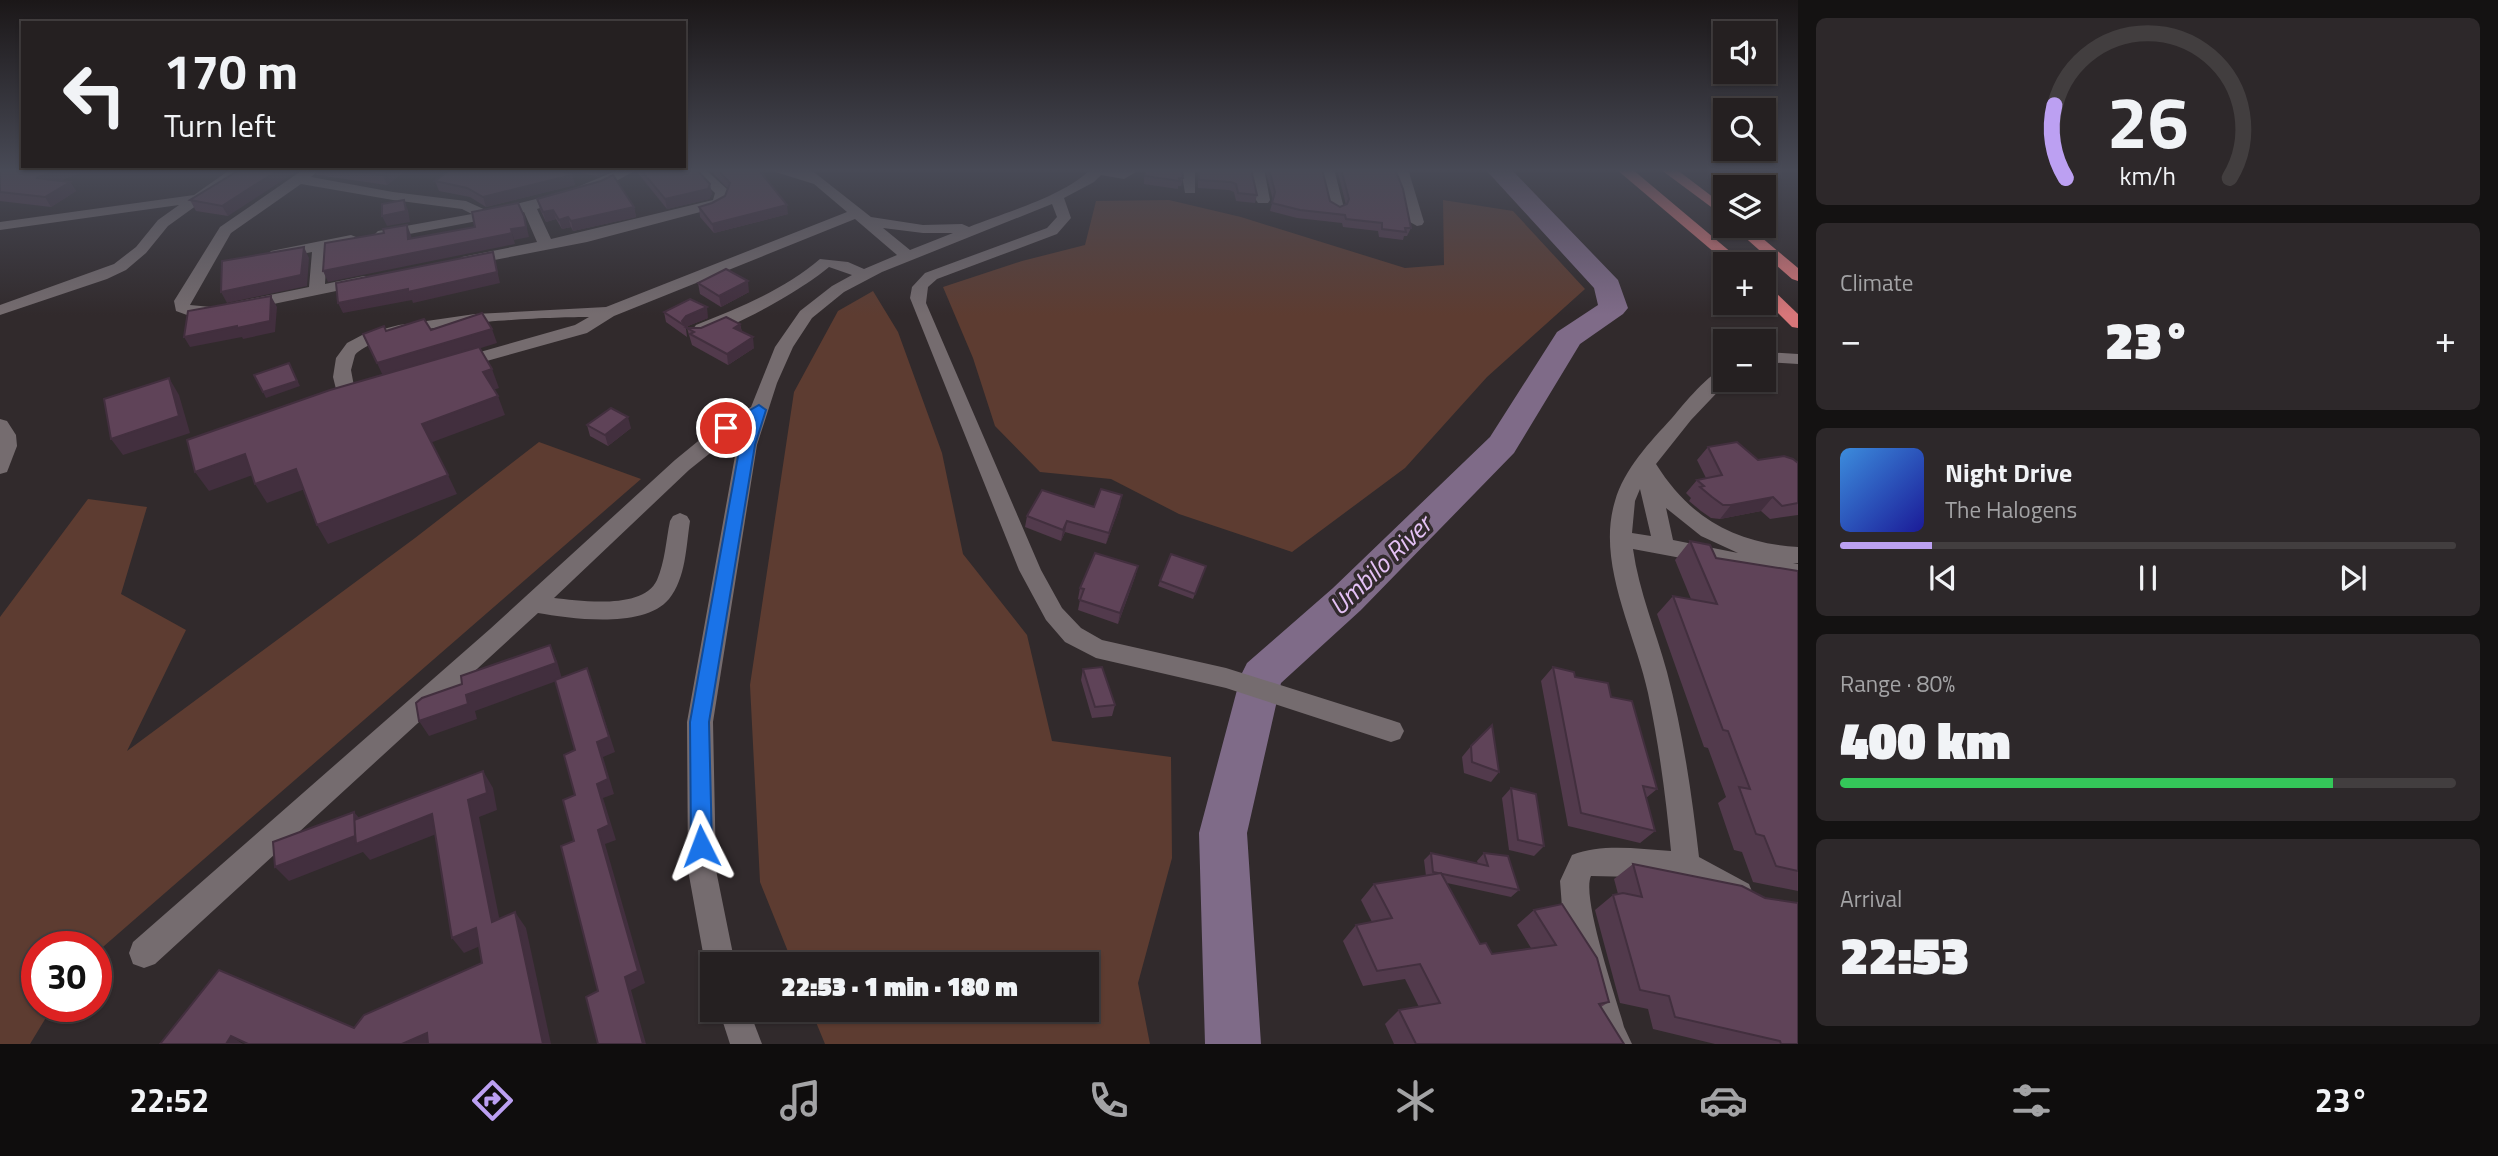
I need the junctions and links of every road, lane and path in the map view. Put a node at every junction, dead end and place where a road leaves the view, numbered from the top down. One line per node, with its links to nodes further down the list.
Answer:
1 (60, 218): 14 (street)
2 (170, 218): 30 (street)
3 (243, 218): 24 (street)
4 (471, 218): 18 (street)
5 (534, 218): 17 (street)
6 (658, 218): 17 (street)
7 (862, 218): 12 (street)
8 (1005, 218): 15 (street)
9 (1064, 218): 49 (street)
10 (1416, 218): 13 (street)
11 (1681, 218): 19 (highway)
12 (865, 220): 15 (street); 21 (street); 25 (street); 31 (street)
13 (1417, 222)
14 (0, 226)
15 (982, 227): 21 (street)
16 (1753, 238): 26 (highway)
17 (546, 245): 23 (street)
18 (320, 246): 20 (street); 28 (street)
19 (1723, 252)
20 (264, 256)
21 (908, 256): 25 (street)
22 (227, 263): 24 (street)
23 (454, 263)
24 (202, 268): 28 (street)
25 (870, 272): 33 (street); 39 (street)
26 (1798, 276)
27 (379, 278): 28 (street)
28 (317, 290)
29 (1776, 302): 32 (highway)
30 (0, 310)
31 (608, 312): 36 (street); 38 (street)
32 (1798, 323)
33 (696, 332)
34 (1776, 358): 35 (street)
35 (1798, 359)
36 (436, 370)
37 (1713, 388): 41 (street)
38 (347, 397)
39 (759, 410): 48 (street); 52 (street)
40 (0, 425): 42 (street)
41 (1644, 465): 44 (street); 45 (street); 46 (street)
42 (0, 467)
43 (680, 521): 48 (street)
44 (1623, 539): 45 (street); 50 (street)
45 (1664, 547): 47 (street)
46 (1798, 555)
47 (1798, 572)
48 (534, 603): 53 (street)
49 (1391, 731)
50 (1686, 865): 51 (street); 56 (street)
51 (1771, 902)
52 (718, 952)
53 (144, 953)
54 (738, 1022): 55 (street)
55 (746, 1044)
56 (1616, 1044)

